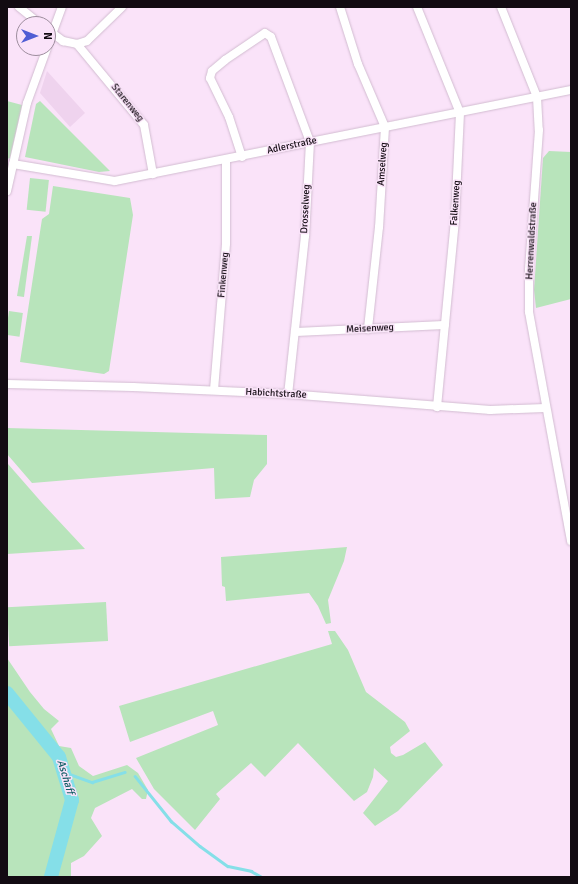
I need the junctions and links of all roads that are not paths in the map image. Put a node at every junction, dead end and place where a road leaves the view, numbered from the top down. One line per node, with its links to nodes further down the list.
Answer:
1 (19, 7): 7 (street)
2 (62, 7): 8 (street)
3 (122, 7): 10 (street)
4 (340, 7): 15 (street, Amselweg)
5 (417, 7): 14 (street, Falkenweg)
6 (501, 7): 13 (street, Herrenwaldstraße)
7 (30, 16)
8 (56, 20)
9 (56, 36): 10 (street)
10 (77, 44): 20 (street, Starenweg)
11 (44, 56): 19 (street)
12 (571, 90): 13 (street, Adlerstraße)
13 (537, 97): 14 (street, Adlerstraße); 29 (street, Herrenwaldstraße)
14 (460, 113): 15 (street, Adlerstraße); 22 (street, Falkenweg)
15 (385, 127): 16 (street, Adlerstraße); 23 (street, Amselweg)
16 (310, 142): 17 (street, Adlerstraße); 17 (street, Drosselweg); 24 (street, Drosselweg)
17 (242, 156): 18 (street, Adlerstraße)
18 (226, 160): 20 (street, Adlerstraße); 26 (street, Finkenweg)
19 (13, 164): 20 (street, Adlerstraße); 21 (street)
20 (154, 174)
21 (7, 191)
22 (446, 325): 23 (street, Meisenweg); 28 (street, Falkenweg)
23 (368, 329): 24 (street, Meisenweg)
24 (295, 332): 27 (street, Drosselweg)
25 (7, 384): 26 (street, Habichtstraße)
26 (214, 390): 27 (street, Habichtstraße)
27 (288, 394): 28 (street, Habichtstraße)
28 (437, 407): 29 (street, Habichtstraße)
29 (545, 408): 30 (street, Herrenwaldstraße)
30 (571, 541)

